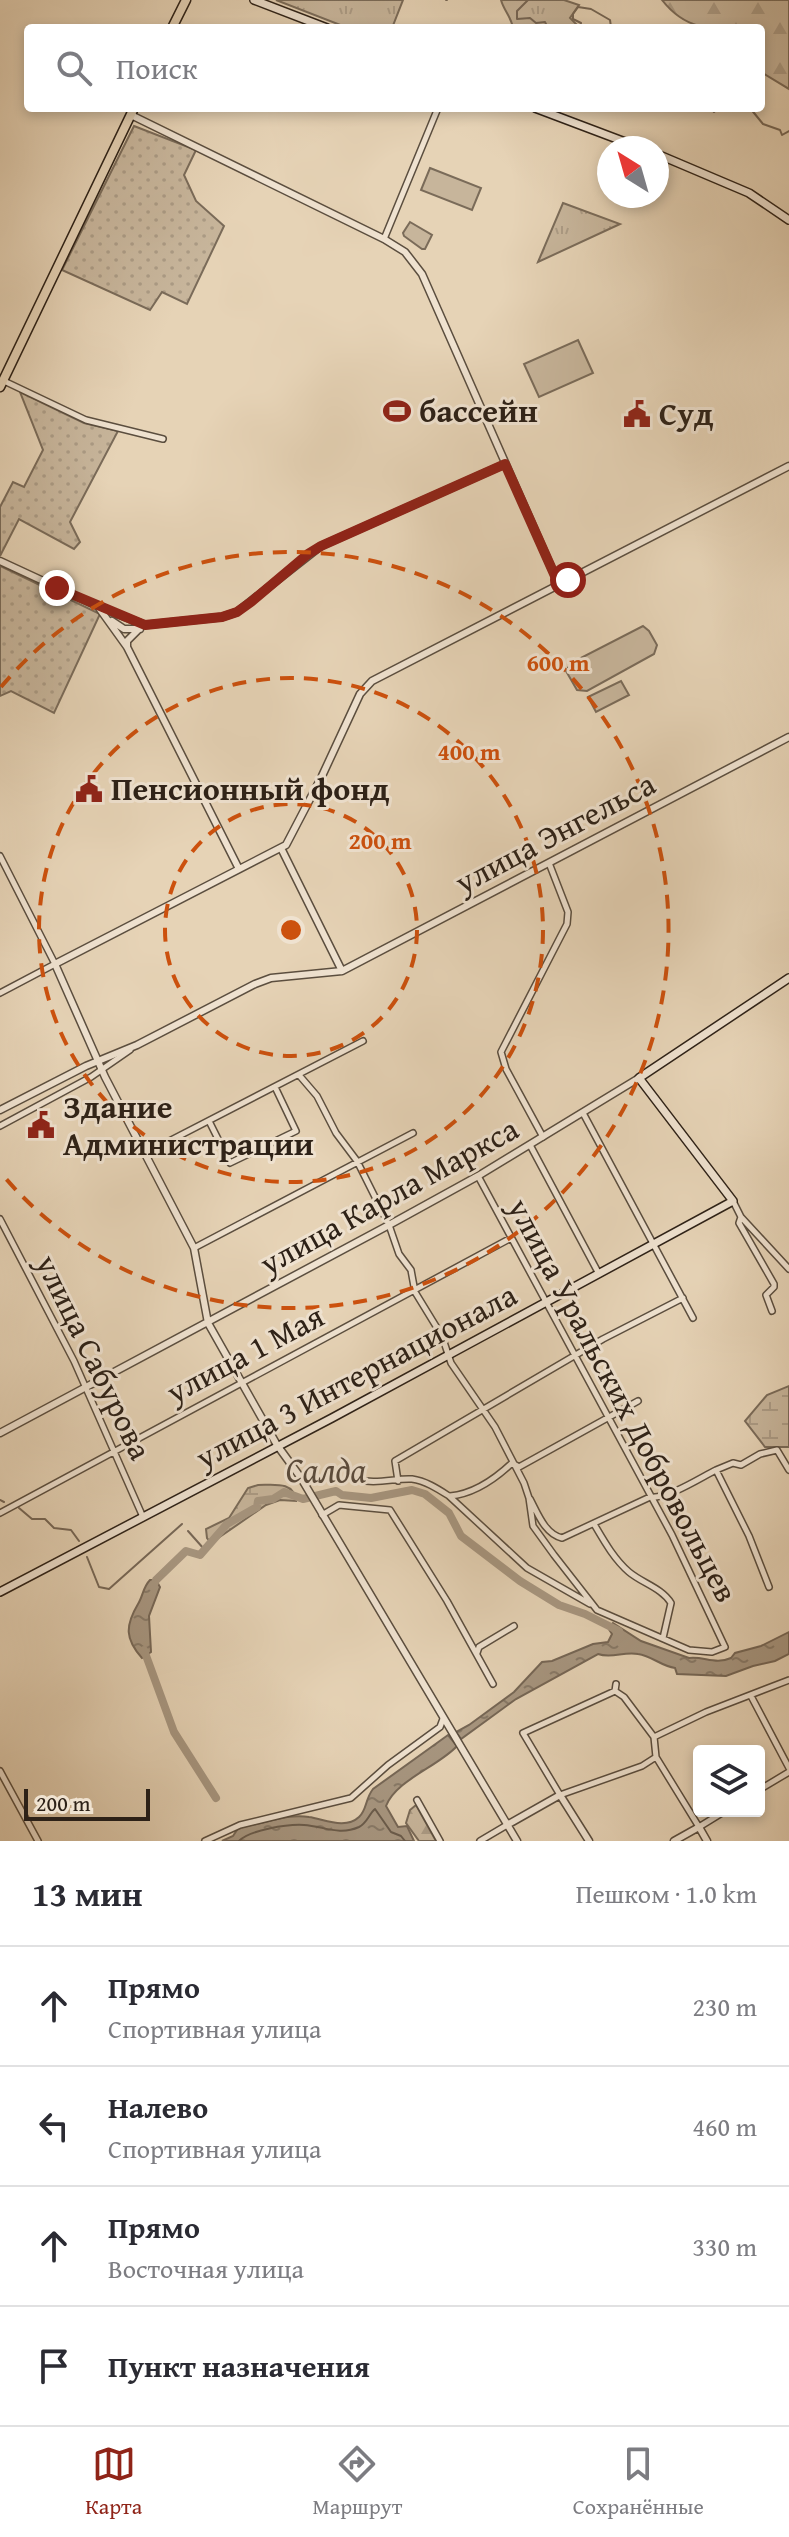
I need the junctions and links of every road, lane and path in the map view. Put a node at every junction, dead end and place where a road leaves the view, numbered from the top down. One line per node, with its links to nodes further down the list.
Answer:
1 (186, 0): 3 (main road)
2 (254, 0): 4 (main road)
3 (174, 24)
4 (317, 24)
5 (132, 112): 11 (street); 12 (main road)
6 (436, 112): 11 (street)
7 (546, 112): 8 (main road)
8 (609, 136)
9 (669, 159): 10 (main road)
10 (789, 220)
11 (384, 239): 14 (street)
12 (2, 384): 13 (street)
13 (163, 439)
14 (505, 464): 17 (street); 22 (street)
15 (789, 466): 17 (street)
16 (0, 561): 18 (street)
17 (559, 585): 26 (street)
18 (95, 605): 19 (street); 20 (street)
19 (106, 616): 21 (street); 24 (street)
20 (129, 620): 21 (street); 22 (street); 23 (street)
21 (120, 627): 23 (street); 24 (street)
22 (143, 627): 23 (street); 24 (street)
23 (129, 630): 24 (street)
24 (125, 643): 29 (street)
25 (789, 737): 28 (street, улица Энгельса)
26 (281, 848): 29 (street); 31 (street)
27 (0, 856): 30 (street)
28 (549, 863): 31 (street, улица Энгельса); 46 (street)
29 (239, 869): 30 (street)
30 (55, 964): 33 (street); 36 (street)
31 (342, 971): 35 (street, улица Энгельса)
32 (789, 978): 39 (main road, улица Карла Маркса)
33 (0, 993)
34 (363, 1041): 38 (street)
35 (137, 1045): 36 (street, улица Энгельса); 37 (street, улица Энгельса)
36 (98, 1061): 37 (street); 41 (street, улица Энгельса)
37 (102, 1070): 44 (street, улица Энгельса); 48 (street)
38 (299, 1075): 40 (street); 49 (street)
39 (639, 1078): 42 (street, улица Карла Маркса); 51 (main road)
40 (275, 1087): 43 (street); 43 (street)
41 (0, 1110)
42 (583, 1113): 46 (street, улица Карла Маркса); 56 (street)
43 (209, 1121): 48 (street)
44 (0, 1126)
45 (413, 1133): 49 (street)
46 (543, 1137): 47 (street, улица Карла Маркса)
47 (530, 1145): 50 (street, улица Карла Маркса); 59 (street)
48 (146, 1153): 57 (street)
49 (357, 1161): 54 (street); 57 (street)
50 (478, 1176): 54 (street, улица Карла Маркса); 55 (street, улица Уральских Добровольцев)
51 (733, 1201): 52 (street); 56 (main road, улица 3 Интернационала)
52 (741, 1217): 58 (street); 63 (street)
53 (0, 1219): 69 (street, улица Сабурова)
54 (389, 1225): 60 (street); 65 (street, улица Карла Маркса)
55 (511, 1238): 60 (street, улица 1 Мая); 62 (street, улица Уральских Добровольцев)
56 (654, 1245): 59 (main road, улица 3 Интернационала); 61 (street)
57 (194, 1248): 65 (street)
58 (789, 1269)
59 (599, 1274): 62 (main road, улица 3 Интернационала)
60 (415, 1292): 66 (street); 68 (street, улица 1 Мая)
61 (683, 1298): 64 (street); 67 (street)
62 (547, 1302): 66 (main road, улица 3 Интернационала); 67 (street, улица Уральских Добровольцев)
63 (772, 1311)
64 (693, 1318)
65 (208, 1323): 68 (street); 69 (street, улица Карла Маркса)
66 (449, 1354): 71 (street); 74 (main road, улица 3 Интернационала)
67 (577, 1356): 71 (street); 72 (street, улица Уральских Добровольцев)
68 (242, 1383): 74 (street); 75 (street, улица 1 Мая)
69 (86, 1386): 73 (street, улица Карла Маркса); 75 (street, улица Сабурова)
70 (638, 1401): 72 (street)
71 (482, 1408): 76 (street); 80 (street)
72 (608, 1418): 76 (street); 82 (street, улица Уральских Добровольцев)
73 (0, 1433)
74 (277, 1445): 85 (street); 86 (main road, улица 3 Интернационала)
75 (114, 1450): 84 (street, улица 1 Мая); 86 (street, улица Сабурова)
76 (512, 1463): 81 (street); 83 (street)
77 (716, 1470): 78 (street, улица Уральских Добровольцев); 82 (street); 88 (street)
78 (789, 1470)
79 (366, 1481): 80 (street)
80 (398, 1481): 81 (street)
81 (449, 1496): 90 (street)
82 (650, 1497): 87 (street); 92 (street, улица Уральских Добровольцев)
83 (529, 1498): 87 (street); 90 (street)
84 (0, 1513)
85 (322, 1515): 93 (street); 97 (street)
86 (143, 1517): 89 (main road, улица 3 Интернационала)
87 (594, 1524): 92 (street)
88 (769, 1587)
89 (0, 1592)
90 (594, 1606): 92 (street)
91 (514, 1626): 93 (street)
92 (663, 1638)
93 (477, 1654): 95 (street)
94 (789, 1680): 96 (street)
95 (493, 1684)
96 (751, 1696): 98 (street); 100 (street)
97 (443, 1719): 106 (street); 109 (street)
98 (654, 1737): 99 (street); 103 (street)
99 (656, 1757): 103 (street); 107 (street)
100 (789, 1770): 102 (street)
101 (0, 1771): 108 (street)
102 (765, 1786)
103 (560, 1795): 106 (street); 113 (street)
104 (417, 1800): 110 (street)
105 (715, 1817): 107 (street)
106 (507, 1825): 111 (street); 112 (street)
107 (699, 1827): 114 (street); 115 (street)
108 (38, 1841)
109 (205, 1841)
110 (440, 1841)
111 (480, 1841)
112 (517, 1841)
113 (589, 1841)
114 (674, 1841)
115 (707, 1841)

